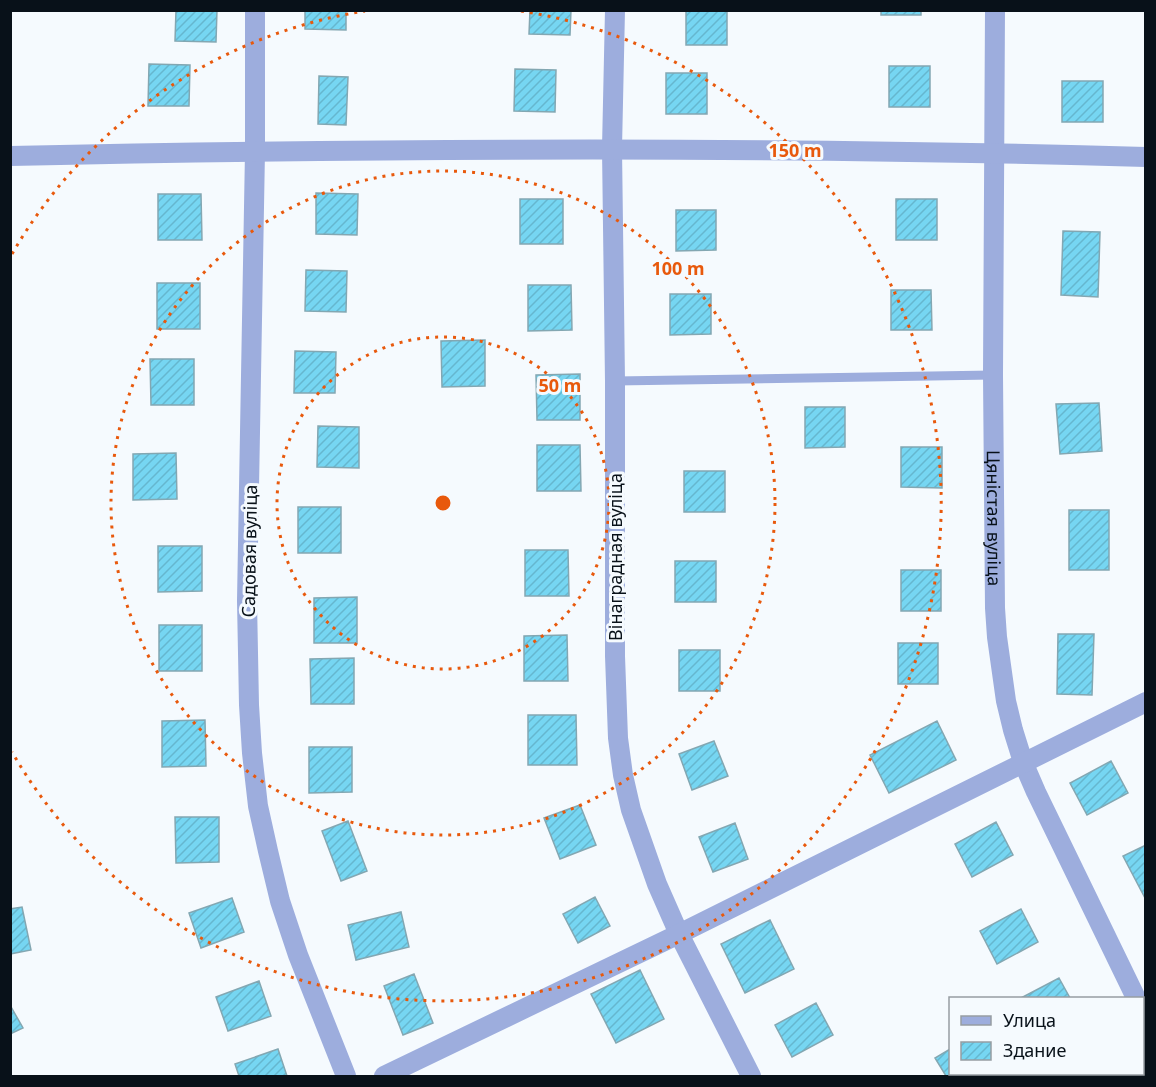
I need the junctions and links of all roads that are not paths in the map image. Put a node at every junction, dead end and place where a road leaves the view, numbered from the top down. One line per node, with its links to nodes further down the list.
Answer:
1 (255, 10): 5 (street, Садовая вуліца)
2 (615, 10): 4 (street, Вінаградная вуліца)
3 (995, 10): 6 (street, Цяністая вуліца)
4 (612, 148): 5 (street); 6 (street); 10 (street, Вінаградная вуліца)
5 (255, 151): 7 (street); 15 (street, Садовая вуліца)
6 (995, 153): 8 (street); 9 (street, Цяністая вуліца)
7 (10, 156)
8 (1146, 157)
9 (993, 375): 10 (lane); 12 (street, Цяністая вуліца)
10 (615, 381): 13 (street, Вінаградная вуліца)
11 (1146, 702): 12 (street)
12 (1023, 762): 13 (street); 14 (street, Цяністая вуліца)
13 (679, 934): 16 (street); 17 (street, Вінаградная вуліца)
14 (1135, 997)
15 (346, 1077)
16 (384, 1077)
17 (751, 1077)

